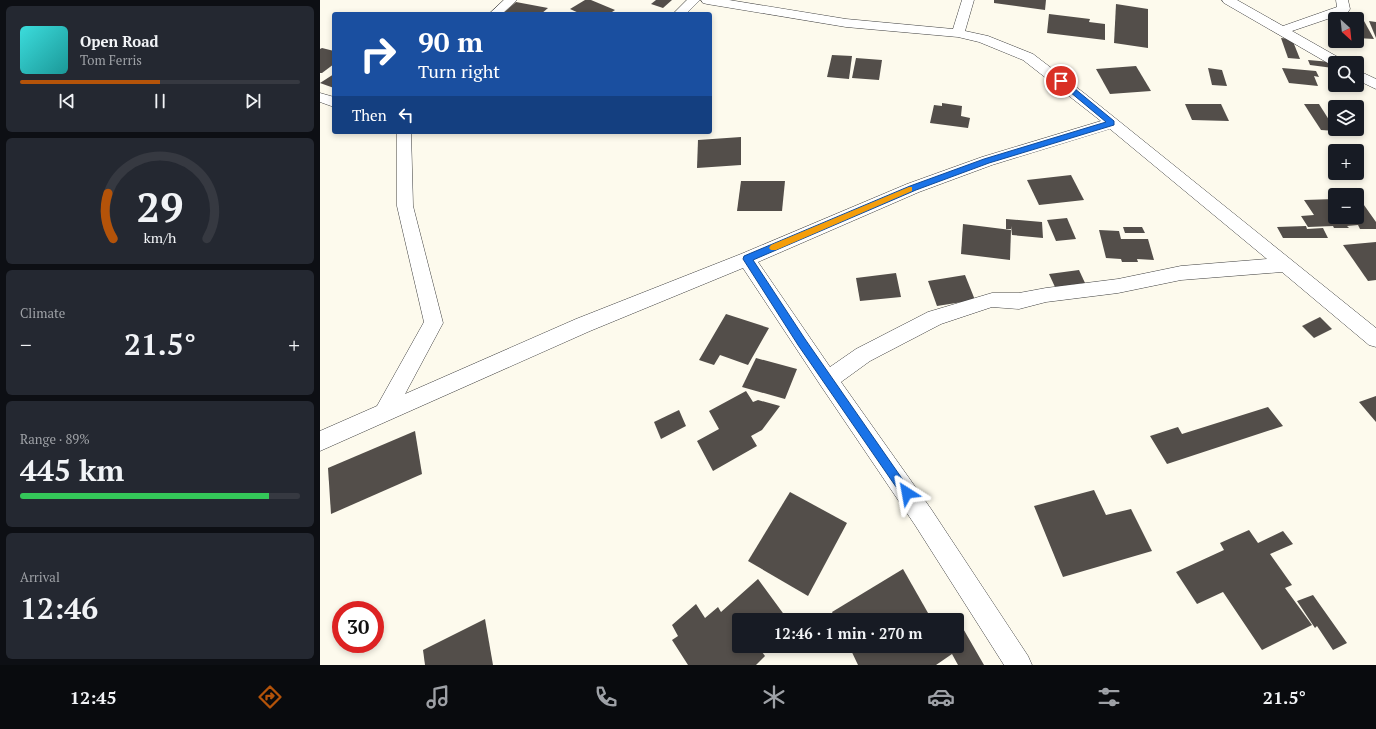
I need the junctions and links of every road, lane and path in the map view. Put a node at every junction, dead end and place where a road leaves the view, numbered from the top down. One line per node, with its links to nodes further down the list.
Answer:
1 (511, 0): 7 (street)
2 (694, 0): 8 (street)
3 (707, 0): 10 (street)
4 (968, 0): 10 (street)
5 (1228, 0): 9 (street)
6 (1342, 0): 9 (street)
7 (497, 12)
8 (681, 12)
9 (1281, 31): 11 (street)
10 (958, 33): 16 (street)
11 (1328, 57)
12 (1364, 78): 13 (street)
13 (1376, 85)
14 (320, 97): 15 (street)
15 (332, 101)
16 (1112, 123): 18 (street); 19 (street)
17 (404, 134): 22 (street)
18 (747, 259): 21 (street); 22 (street)
19 (1284, 265): 20 (street); 21 (street)
20 (1376, 339)
21 (828, 380): 24 (street)
22 (384, 413): 23 (street)
23 (320, 441)
24 (1018, 665)

